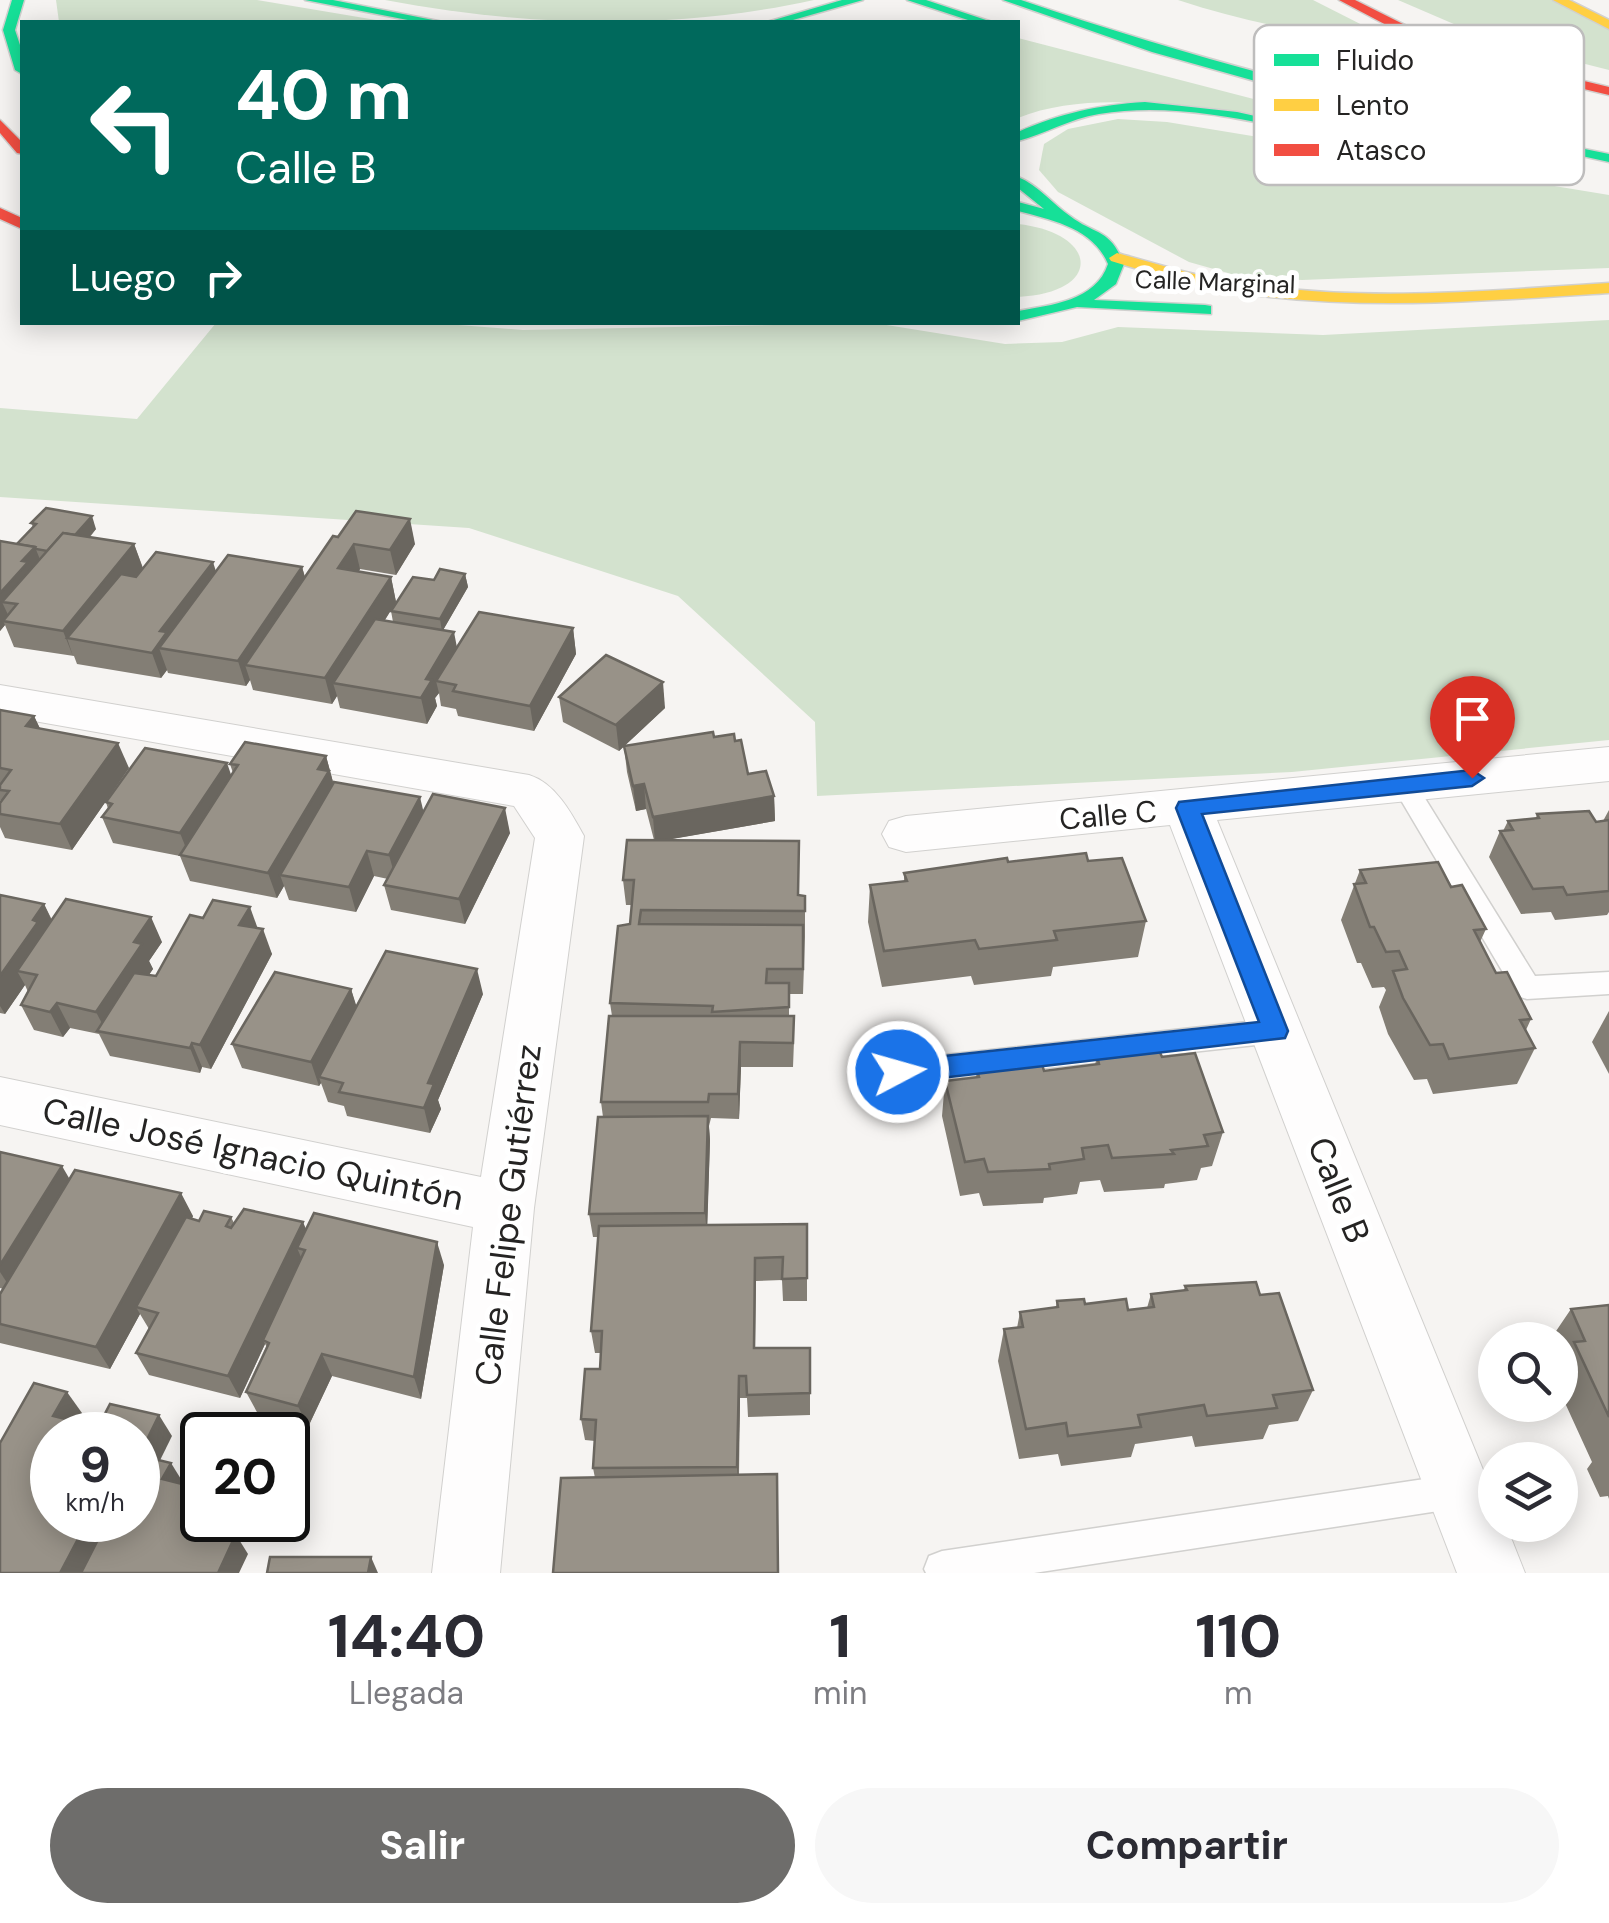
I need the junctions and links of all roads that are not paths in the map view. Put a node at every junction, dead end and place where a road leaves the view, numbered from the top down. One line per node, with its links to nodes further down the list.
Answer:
1 (18, 0): 18 (main road)
2 (311, 0): 11 (main road)
3 (857, 0): 12 (main road)
4 (913, 0): 13 (main road)
5 (1009, 0): 20 (main road)
6 (1346, 0): 14 (main road)
7 (1364, 0): 15 (main road)
8 (1559, 0): 16 (main road)
9 (1585, 0): 10 (main road)
10 (1609, 12)
11 (425, 20)
12 (782, 20)
13 (979, 20)
14 (1395, 25)
15 (1416, 25)
16 (1609, 25)
17 (1070, 46): 23 (main road)
18 (20, 63)
19 (1584, 80): 22 (main road)
20 (1254, 81)
21 (1584, 82): 22 (main road)
22 (1609, 87)
23 (1254, 93)
24 (0, 124): 27 (main road)
25 (1254, 126): 26 (main road)
26 (1020, 136)
27 (20, 148)
28 (1584, 153): 29 (main road)
29 (1609, 158)
30 (1020, 184): 32 (main road)
31 (1020, 207): 32 (main road)
32 (1060, 214): 33 (main road)
33 (1117, 258): 35 (main road, Calle Marginal); 36 (main road)
34 (1609, 288): 35 (main road, Calle Marginal)
35 (1402, 298): 36 (main road, Calle Marginal)
36 (1084, 305): 37 (main road, Calle Marginal)
37 (1020, 316)
38 (0, 700): 47 (street, Calle Felipe Gutiérrez)
39 (1609, 764): 40 (street, Calle C)
40 (1404, 784): 41 (street, Calle C); 43 (lane)
41 (1188, 808): 42 (street, Calle C); 44 (street, Calle B)
42 (906, 834)
43 (1609, 984)
44 (1276, 1031): 45 (lane); 48 (street, Calle B)
45 (898, 1072)
46 (0, 1101): 47 (street, Calle José Ignacio Quintón)
47 (505, 1208): 50 (street, Calle Felipe Gutiérrez)
48 (1458, 1492): 49 (lane); 51 (street, Calle B)
49 (942, 1568)
50 (466, 1573)
51 (1490, 1573)

